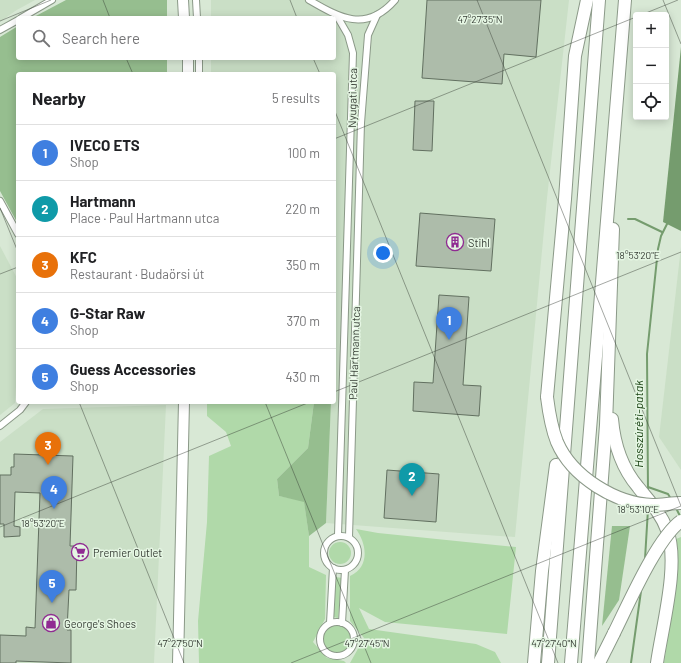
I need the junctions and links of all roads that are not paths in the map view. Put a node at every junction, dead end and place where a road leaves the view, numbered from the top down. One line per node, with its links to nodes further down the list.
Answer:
1 (52, 0): 11 (street)
2 (182, 0): 12 (main road)
3 (188, 0): 13 (main road)
4 (196, 0): 14 (street)
5 (309, 0): 15 (street)
6 (394, 0): 10 (street)
7 (587, 0): 32 (highway, bridge)
8 (599, 0): 28 (highway)
9 (625, 0): 22 (highway)
10 (377, 15): 15 (street); 23 (street, Nyugati utca)
11 (24, 16)
12 (186, 16)
13 (186, 16)
14 (197, 16)
15 (337, 16): 24 (street, Nyugati utca)
16 (16, 21): 17 (street)
17 (0, 30)
18 (188, 60): 20 (main road)
19 (199, 60): 21 (street)
20 (188, 72)
21 (199, 72)
22 (613, 150): 27 (highway); 43 (highway)
23 (360, 170): 35 (street, Paul Hartmann utca)
24 (349, 184): 34 (street, Paul Hartmann utca)
25 (0, 201): 26 (street)
26 (16, 230)
27 (608, 379): 44 (highway); 46 (highway)
28 (568, 401): 41 (highway); 42 (highway)
29 (24, 404): 31 (street)
30 (184, 404): 40 (main road)
31 (0, 426)
32 (681, 502)
33 (681, 521): 45 (highway, bridge)
34 (338, 536): 35 (street); 36 (street)
35 (349, 537): 37 (street)
36 (333, 568): 37 (street); 38 (street)
37 (345, 570): 39 (street)
38 (330, 623): 39 (street); 39 (street)
39 (342, 623)
40 (178, 663)
41 (534, 663)
42 (548, 663)
43 (571, 663)
44 (588, 663)
45 (600, 663)
46 (657, 663)

